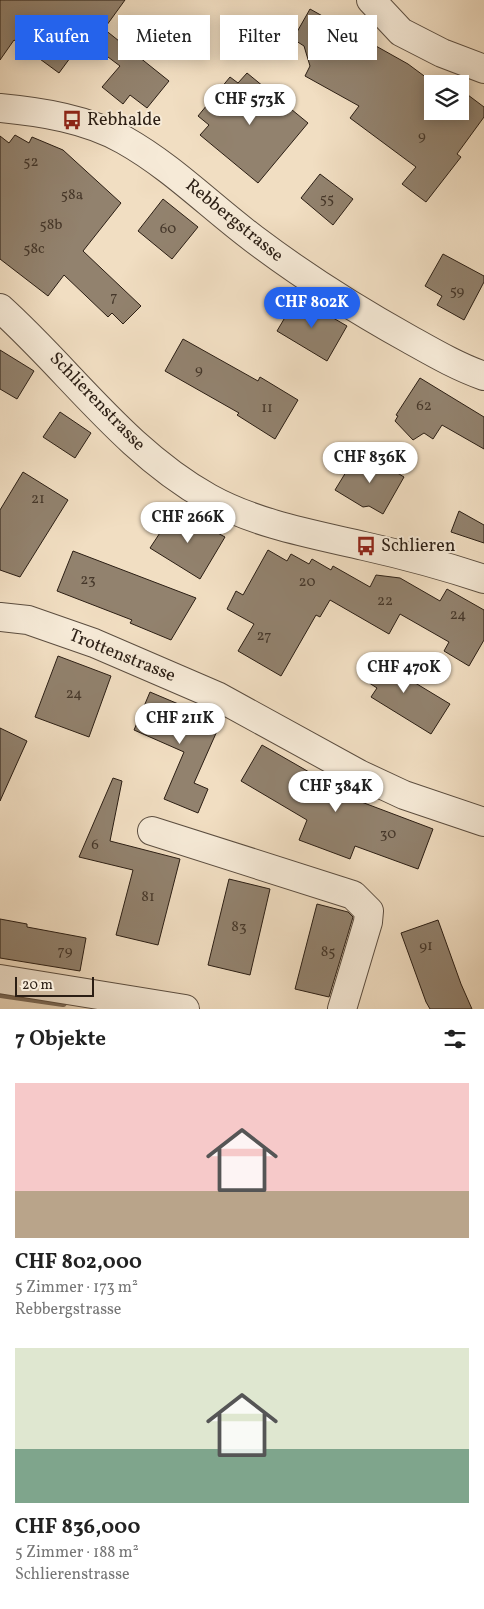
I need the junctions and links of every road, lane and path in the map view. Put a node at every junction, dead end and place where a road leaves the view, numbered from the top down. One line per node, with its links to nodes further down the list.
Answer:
1 (371, 0): 2 (street)
2 (484, 69)
3 (0, 108): 5 (street, Rebbergstrasse)
4 (0, 308): 6 (street, Schlierenstrasse)
5 (484, 376)
6 (484, 579)
7 (0, 617): 8 (street, Trottenstrasse)
8 (484, 822)
9 (152, 831): 12 (street)
10 (0, 980): 11 (street)
11 (185, 1009)
12 (342, 1009)

